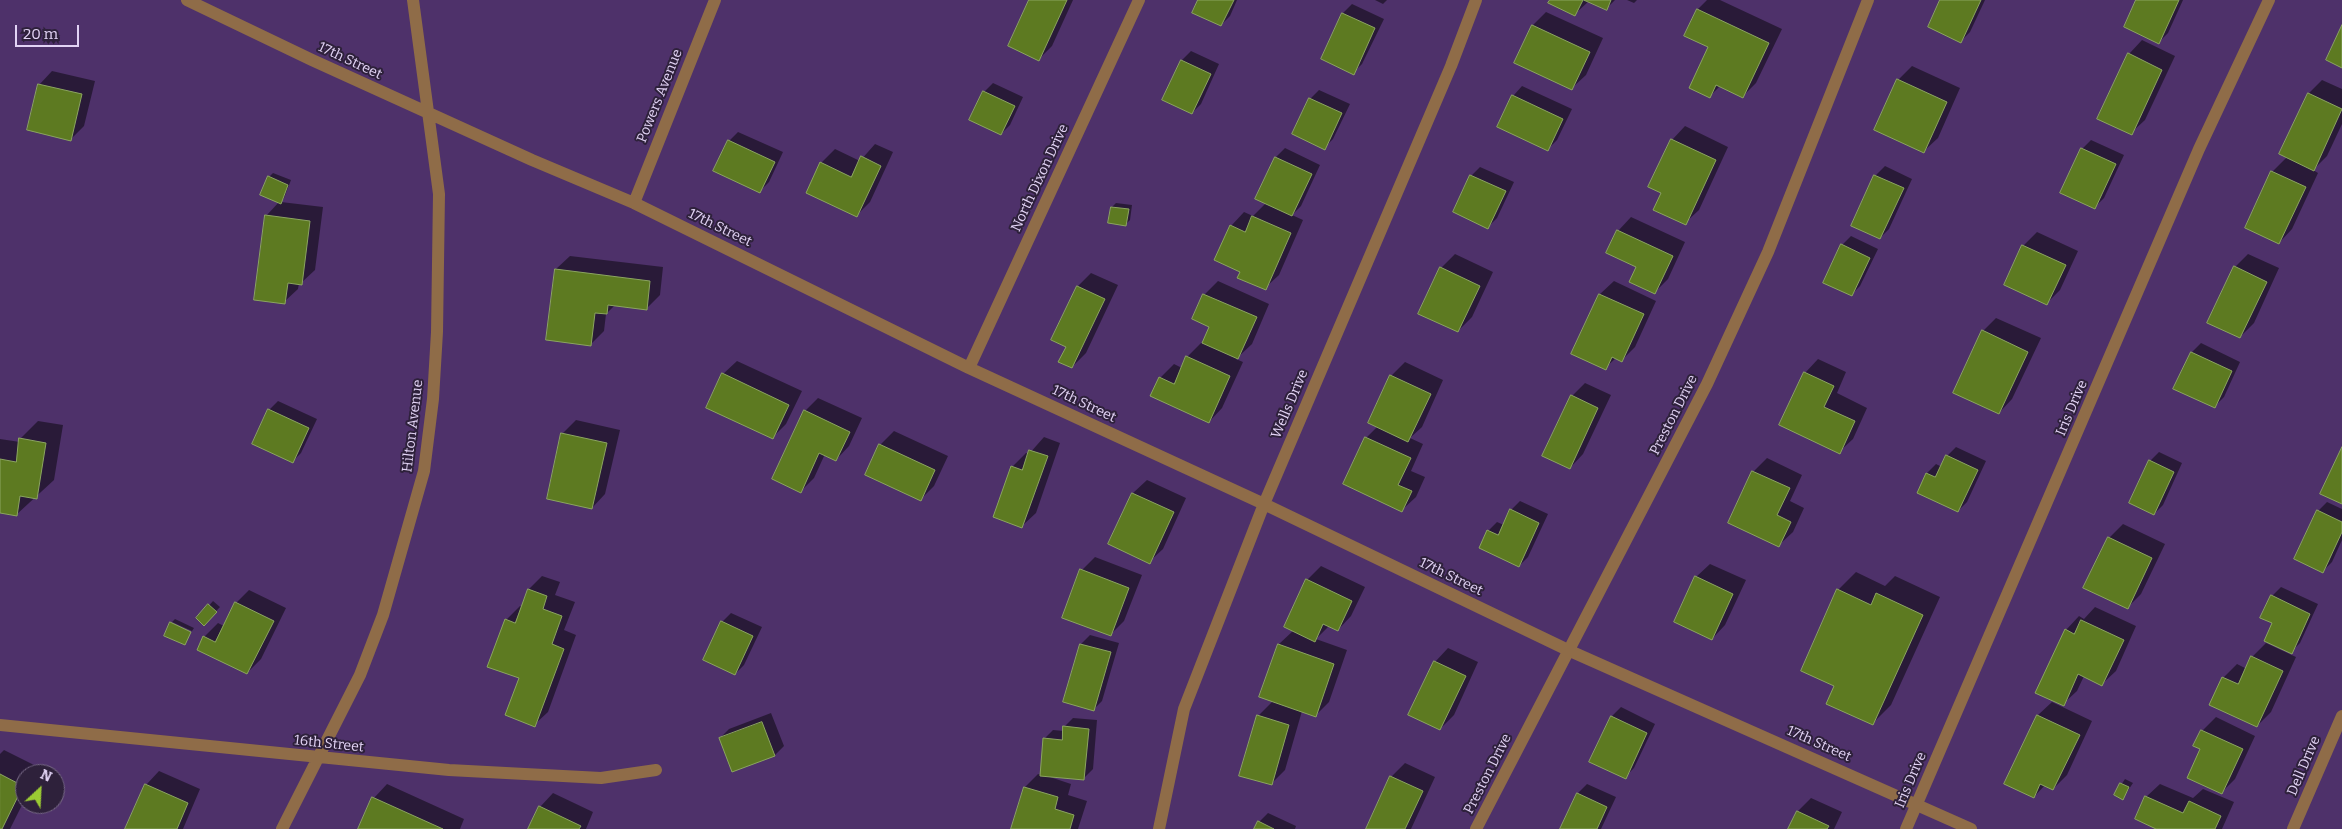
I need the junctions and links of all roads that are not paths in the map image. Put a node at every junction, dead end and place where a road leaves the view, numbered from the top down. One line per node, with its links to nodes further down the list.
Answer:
1 (187, 0): 8 (street, 17th Street)
2 (413, 0): 8 (street, Hilton Avenue)
3 (715, 0): 9 (street, Powers Avenue)
4 (1139, 0): 10 (street, North Dixon Drive)
5 (1476, 0): 11 (street, Wells Drive)
6 (1868, 0): 12 (street, Preston Drive)
7 (2269, 0): 17 (street, Iris Drive)
8 (429, 114): 9 (street, 17th Street); 15 (street, Hilton Avenue)
9 (634, 203): 10 (street, 17th Street)
10 (969, 368): 11 (street, 17th Street)
11 (1264, 504): 12 (street, 17th Street); 19 (street, Wells Drive)
12 (1570, 651): 17 (street, 17th Street); 20 (street, Preston Drive)
13 (2342, 716): 23 (street, Dell Drive)
14 (0, 725): 15 (street, 16th Street)
15 (319, 758): 16 (street, 16th Street); 18 (street, Hilton Avenue)
16 (656, 770)
17 (1916, 804): 21 (street, Iris Drive); 22 (street, 17th Street)
18 (282, 829)
19 (1159, 829)
20 (1476, 829)
21 (1906, 829)
22 (1971, 829)
23 (2293, 829)

